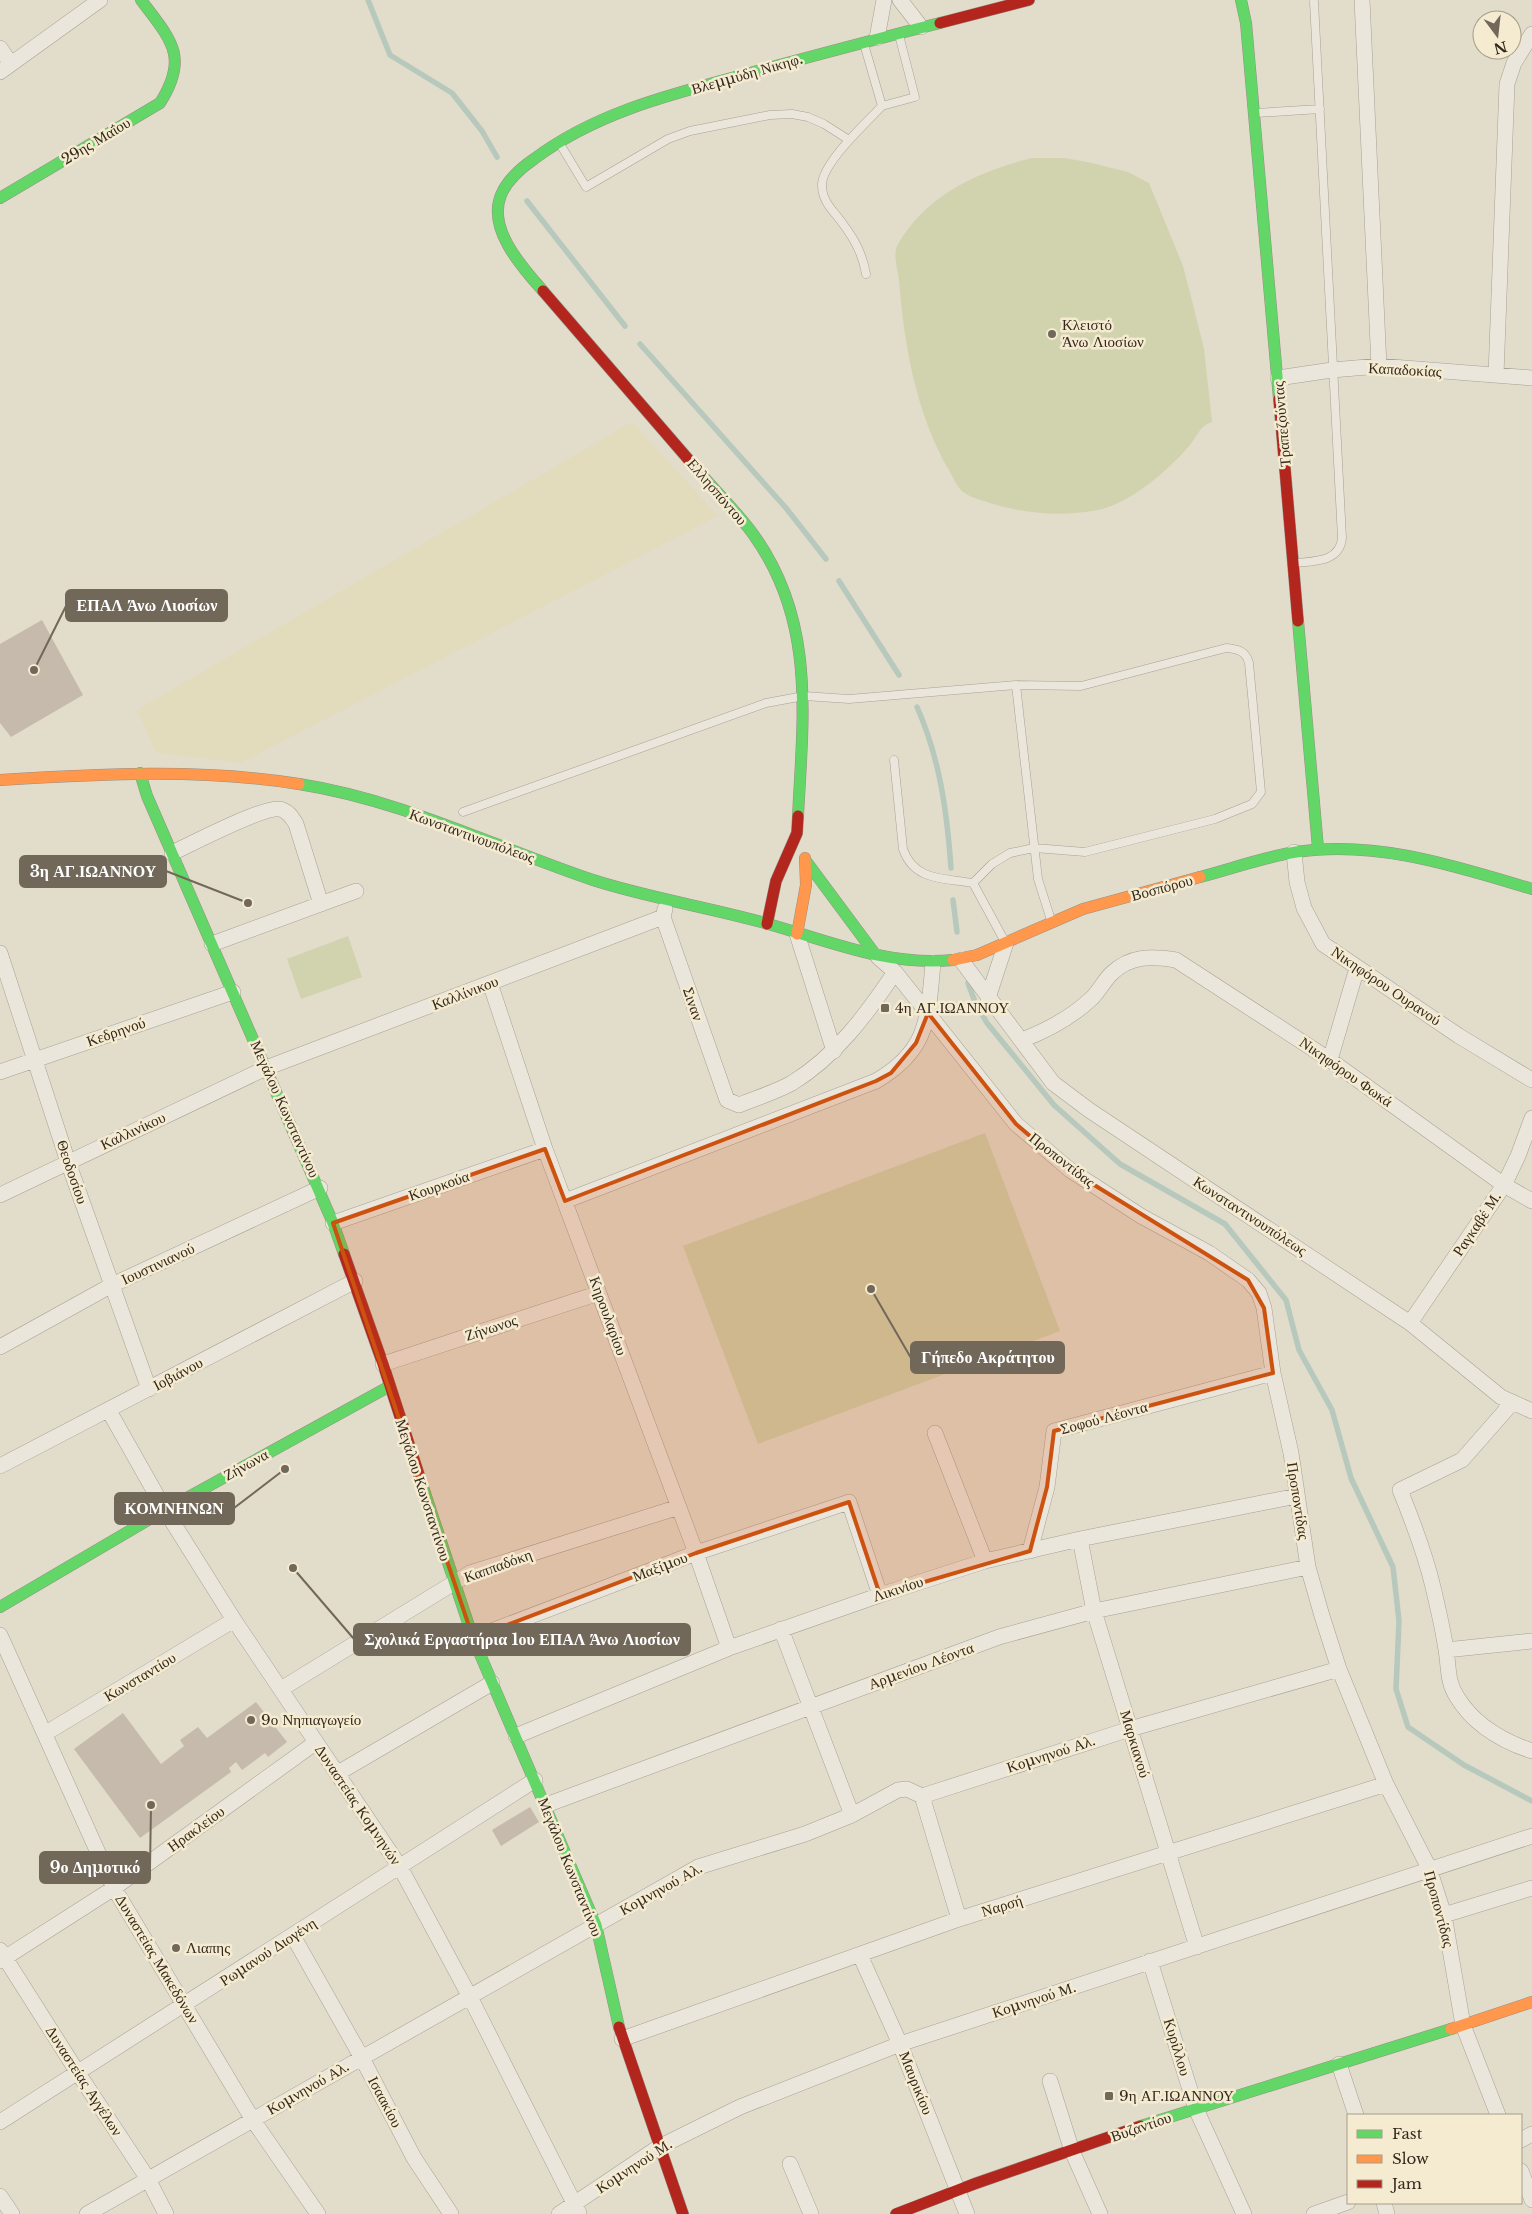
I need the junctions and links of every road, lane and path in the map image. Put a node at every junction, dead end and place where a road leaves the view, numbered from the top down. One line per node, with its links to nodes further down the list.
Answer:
1 (100, 0): 14 (street)
2 (141, 0): 20 (street, 29ης Μαΐου)
3 (884, 0): 12 (street)
4 (900, 0): 9 (street)
5 (1029, 0): 9 (street, Βλεμμύδη Νικηφ.)
6 (1241, 0): 17 (street, Τραπεζούντας)
7 (1362, 0): 23 (street)
8 (1314, 2): 16 (lane)
9 (922, 27): 10 (street, Βλεμμύδη Νικηφ.)
10 (898, 33): 12 (street, Βλεμμύδη Νικηφ.); 15 (lane)
11 (1532, 34): 25 (street)
12 (870, 40): 15 (lane); 19 (street, Βλεμμύδη Νικηφ.)
13 (0, 48): 14 (street)
14 (5, 68)
15 (882, 106): 18 (lane)
16 (1320, 109): 17 (lane); 24 (lane)
17 (1254, 113): 26 (street, Τραπεζούντας)
18 (849, 140): 19 (lane); 22 (lane)
19 (559, 142): 21 (street, Βλεμμύδη Νικηφ.)
20 (0, 198)
21 (498, 205): 30 (street, Ελλησπόντου)
22 (866, 274)
23 (1379, 366): 24 (street, Καπαδοκίας); 25 (street, Καπαδοκίας)
24 (1332, 370): 26 (street, Καπαδοκίας); 28 (lane)
25 (1496, 375): 27 (street, Καπαδοκίας)
26 (1278, 378): 28 (street, Τραπεζούντας)
27 (1532, 378)
28 (1295, 564): 37 (street, Τραπεζούντας)
29 (1016, 685): 30 (lane); 36 (lane); 36 (lane)
30 (804, 696): 34 (lane); 35 (street, Ελλησπόντου)
31 (894, 760): 41 (lane)
32 (140, 773): 33 (street, Κωνσταντινουπόλεως); 39 (street, Μεγάλου Κωνσταντίνου); 44 (street, Κωνσταντινουπόλεως)
33 (0, 780)
34 (463, 812)
35 (796, 833): 40 (street, Ελλησπόντου); 48 (street, Ελλησπόντου)
36 (1034, 848): 41 (lane); 47 (lane)
37 (1318, 848): 38 (street, Βοσπόρου); 42 (street, Βοσπόρου)
38 (1294, 852): 47 (street, Βοσπόρου); 56 (street, Νικηφόρου Ουρανού)
39 (172, 853): 45 (street); 51 (street, Μεγάλου Κωνσταντίνου)
40 (806, 861): 49 (street, Ελλησπόντου); 53 (street)
41 (973, 883): 50 (lane)
42 (1532, 889)
43 (356, 891): 45 (street)
44 (668, 900): 46 (street); 48 (street, Κωνσταντινουπόλεως)
45 (320, 904): 51 (street)
46 (663, 918): 58 (street, Καλλίνικου); 63 (street, Σιναν)
47 (1051, 922): 50 (street, Βοσπόρου)
48 (767, 924): 49 (street, Κωνσταντινουπόλεως)
49 (798, 934): 53 (street, Βοσπόρου); 63 (street)
50 (1006, 943): 54 (street, Βοσπόρου); 60 (street)
51 (212, 944): 59 (street, Μεγάλου Κωνσταντίνου)
52 (0, 953): 64 (street, Θεοδοσίου)
53 (875, 954): 55 (street, Βοσπόρου); 57 (street, Προποντίδας)
54 (960, 960): 55 (street, Βοσπόρου); 60 (street, Κωνσταντινουπόλεως)
55 (932, 963): 61 (street)
56 (1357, 968): 65 (street); 68 (street, Νικηφόρου Ουρανού)
57 (895, 972): 61 (street, Προποντίδας); 63 (street)
58 (490, 983): 66 (street, Καλλίνικου); 70 (street, Κηρουλαρίου)
59 (233, 992): 64 (street, Κεδρηνού); 66 (street, Μεγάλου Κωνσταντίνου)
60 (988, 998): 62 (street, Κωνσταντινουπόλεως)
61 (928, 1013): 76 (street); 84 (street, Προποντίδας)
62 (1022, 1040): 65 (street, Νικηφόρου Φωκά); 81 (street, Κωνσταντινουπόλεως)
63 (834, 1051)
64 (34, 1060): 67 (street, Κεδρηνού); 71 (street, Θεοδοσίου)
65 (1330, 1060): 72 (street, Νικηφόρου Φωκά)
66 (266, 1068): 71 (street, Καλλινίκου); 73 (street, Μεγάλου Κωνσταντίνου)
67 (0, 1072)
68 (1532, 1080)
69 (1532, 1118): 72 (street, Ραγκαβέ Μ.)
70 (545, 1149): 76 (street, Κηρουλαρίου); 77 (street, Κουρκούα)
71 (68, 1162): 74 (street, Καλλινίκου); 79 (street, Θεοδοσίου)
72 (1504, 1185): 75 (street, Νικηφόρου Φωκά); 81 (street, Ραγκαβέ Μ.)
73 (320, 1188): 77 (street, Μεγάλου Κωνσταντίνου); 79 (street, Ιουστινιανού)
74 (0, 1195)
75 (1532, 1201)
76 (565, 1202): 80 (street, Κηρουλαρίου)
77 (333, 1223): 78 (street, Μεγάλου Κωνσταντίνου)
78 (355, 1281): 83 (street, Μεγάλου Κωνσταντίνου); 86 (street, Ιοβιάνου)
79 (112, 1285): 82 (street, Ιουστινιανού); 86 (street, Θεοδοσίου)
80 (599, 1293): 83 (street, Ζήνωνος); 93 (street, Κηρουλαρίου)
81 (1410, 1323): 87 (street, Κωνσταντινουπόλεως)
82 (0, 1347)
83 (383, 1364): 85 (street, Μεγάλου Κωνσταντίνου)
84 (1273, 1372): 92 (street, Προποντίδας); 96 (street, Σοφού Λέοντα)
85 (390, 1386): 94 (street, Ζήνωνα); 100 (street, Μεγάλου Κωνσταντίνου)
86 (149, 1389): 88 (street, Ιοβιάνου)
87 (1512, 1403): 89 (street, Κωνσταντινουπόλεως); 110 (street)
88 (109, 1411): 91 (street, Ιοβιάνου); 94 (street, Δυναστείας Κομνηνών)
89 (1532, 1411)
90 (935, 1433): 98 (street)
91 (0, 1466)
92 (1297, 1496): 95 (street, Λικινίου); 99 (street, Προποντίδας)
93 (679, 1507): 97 (street, Κηρουλαρίου); 100 (street, Καππαδόκη)
94 (165, 1510): 102 (street, Ζήνωνα); 104 (street, Δυναστείας Κομνηνών)
95 (1080, 1539): 96 (street, Λικινίου); 103 (street, Μαρκιανού)
96 (1030, 1551): 98 (street, Λικινίου)
97 (696, 1553): 101 (street, Μαξίμου); 107 (street, Μαξίμου); 109 (street, Κηρουλαρίου)
98 (985, 1561): 101 (street, Λικινίου)
99 (1308, 1567): 103 (street, Αρμενίου Λέοντα); 111 (street, Προποντίδας)
100 (453, 1583): 107 (street, Μεγάλου Κωνσταντίνου); 113 (street, Καππαδόκη)
101 (880, 1595): 105 (street, Λικινίου)
102 (0, 1607)
103 (1094, 1611): 114 (street, Αρμενίου Λέοντα); 115 (street, Μαρκιανού)
104 (234, 1620): 113 (street, Δυναστείας Κομνηνών); 116 (street, Κωνσταντίου)
105 (781, 1629): 109 (street, Λικινίου); 114 (street)
106 (0, 1635): 116 (street, Δυναστείας Μακεδόνων)
107 (473, 1638): 112 (street, Μεγάλου Κωνσταντίνου)
108 (1532, 1641): 110 (street)
109 (729, 1648): 117 (street, Λικινίου)
110 (1446, 1650): 119 (street)
111 (1338, 1669): 115 (street, Κομνηνού Αλ.); 122 (street, Προποντίδας)
112 (492, 1683): 117 (street, Μεγάλου Κωνσταντίνου); 120 (street)
113 (281, 1689): 118 (street, Δυναστείας Κομνηνών)
114 (810, 1708): 124 (street, Αρμενίου Λέοντα); 125 (street)
115 (1130, 1728): 123 (street, Κομνηνού Αλ.); 127 (street, Μαρκιανού)
116 (46, 1733): 130 (street, Δυναστείας Μακεδόνων)
117 (516, 1736): 121 (street, Μεγάλου Κωνσταντίνου)
118 (316, 1743): 120 (street, Δυναστείας Κομνηνών); 130 (street, Ηρακλείου)
119 (1532, 1751)
120 (338, 1773): 128 (street, Δυναστείας Κομνηνών)
121 (535, 1780): 124 (street, Μεγάλου Κωνσταντίνου); 128 (street, Ρωμανού Διογένη)
122 (1386, 1784): 127 (street, Ναρσή); 129 (street, Προποντίδας)
123 (922, 1796): 125 (street, Κομνηνού Αλ.); 133 (street)
124 (546, 1805): 134 (street, Μεγάλου Κωνσταντίνου)
125 (852, 1815): 134 (street, Κομνηνού Αλ.)
126 (1532, 1836): 129 (street, Κομνηνού Μ.)
127 (1170, 1854): 133 (street, Ναρσή); 136 (street, Μαρκιανού)
128 (400, 1867): 135 (street, Ρωμανού Διογένη); 140 (street, Δυναστείας Κομνηνών)
129 (1430, 1868): 132 (street, Προποντίδας); 136 (street, Κομνηνού Μ.)
130 (114, 1888): 138 (street, Ηρακλείου); 142 (street, Δυναστείας Μακεδόνων)
131 (1532, 1888): 132 (street)
132 (1444, 1914): 143 (street, Προποντίδας)
133 (959, 1919): 137 (street, Ναρσή)
134 (596, 1925): 140 (street, Κομνηνού Αλ.); 144 (street, Μεγάλου Κωνσταντίνου)
135 (293, 1936): 142 (street, Ρωμανού Διογένη); 146 (street, Ισαακίου)
136 (1197, 1947): 139 (street, Κομνηνού Μ.)
137 (860, 1955): 144 (street, Ναρσή); 145 (street, Μαυρικίου)
138 (2, 1956): 148 (street, Δυναστείας Αγγέλων)
139 (1150, 1961): 145 (street, Κομνηνού Μ.); 150 (street, Κυρίλλου)
140 (470, 1997): 146 (street, Κομνηνού Αλ.); 164 (street, Δυναστείας Κομνηνών)
141 (1532, 2002): 143 (street, Βυζαντίου)
142 (185, 2004): 148 (street, Ρωμανού Διογένη); 153 (street, Δυναστείας Μακεδόνων)
143 (1463, 2025): 147 (street, Βυζαντίου); 152 (street, Προποντίδας)
144 (622, 2040): 155 (street, Μεγάλου Κωνσταντίνου)
145 (900, 2044): 155 (street, Κομνηνού Μ.); 160 (street, Μαυρικίου)
146 (362, 2058): 153 (street, Κομνηνού Αλ.); 169 (street, Ισαακίου)
147 (1339, 2064): 150 (street, Βυζαντίου); 151 (street)
148 (78, 2073): 154 (street, Ρωμανού Διογένη); 159 (street, Δυναστείας Αγγέλων)
149 (1050, 2081): 156 (street)
150 (1196, 2108): 156 (street, Βυζαντίου); 176 (street, Κυρίλλου)
151 (1356, 2114)
152 (1498, 2114)
153 (253, 2120): 159 (street, Κομνηνού Αλ.); 168 (street, Δυναστείας Μακεδόνων)
154 (0, 2122)
155 (659, 2147): 164 (street, Κομνηνού Μ.); 171 (street, Μεγάλου Κωνσταντίνου)
156 (1072, 2150): 160 (street, Βυζαντίου); 175 (street)
157 (790, 2164): 172 (street)
158 (1522, 2174): 162 (street)
159 (148, 2178): 166 (street, Κομνηνού Αλ.); 167 (street, Δυναστείας Αγγέλων)
160 (958, 2189): 173 (street, Βυζαντίου); 174 (street, Μαυρικίου)
161 (0, 2196): 165 (street)
162 (1532, 2200)
163 (1347, 2202): 177 (street)
164 (578, 2209): 170 (street, Κομνηνού Μ.)
165 (12, 2214)
166 (87, 2214)
167 (166, 2214)
168 (318, 2214)
169 (451, 2214)
170 (559, 2214)
171 (684, 2214)
172 (811, 2214)
173 (896, 2214)
174 (967, 2214)
175 (1100, 2214)
176 (1244, 2214)
177 (1314, 2214)

